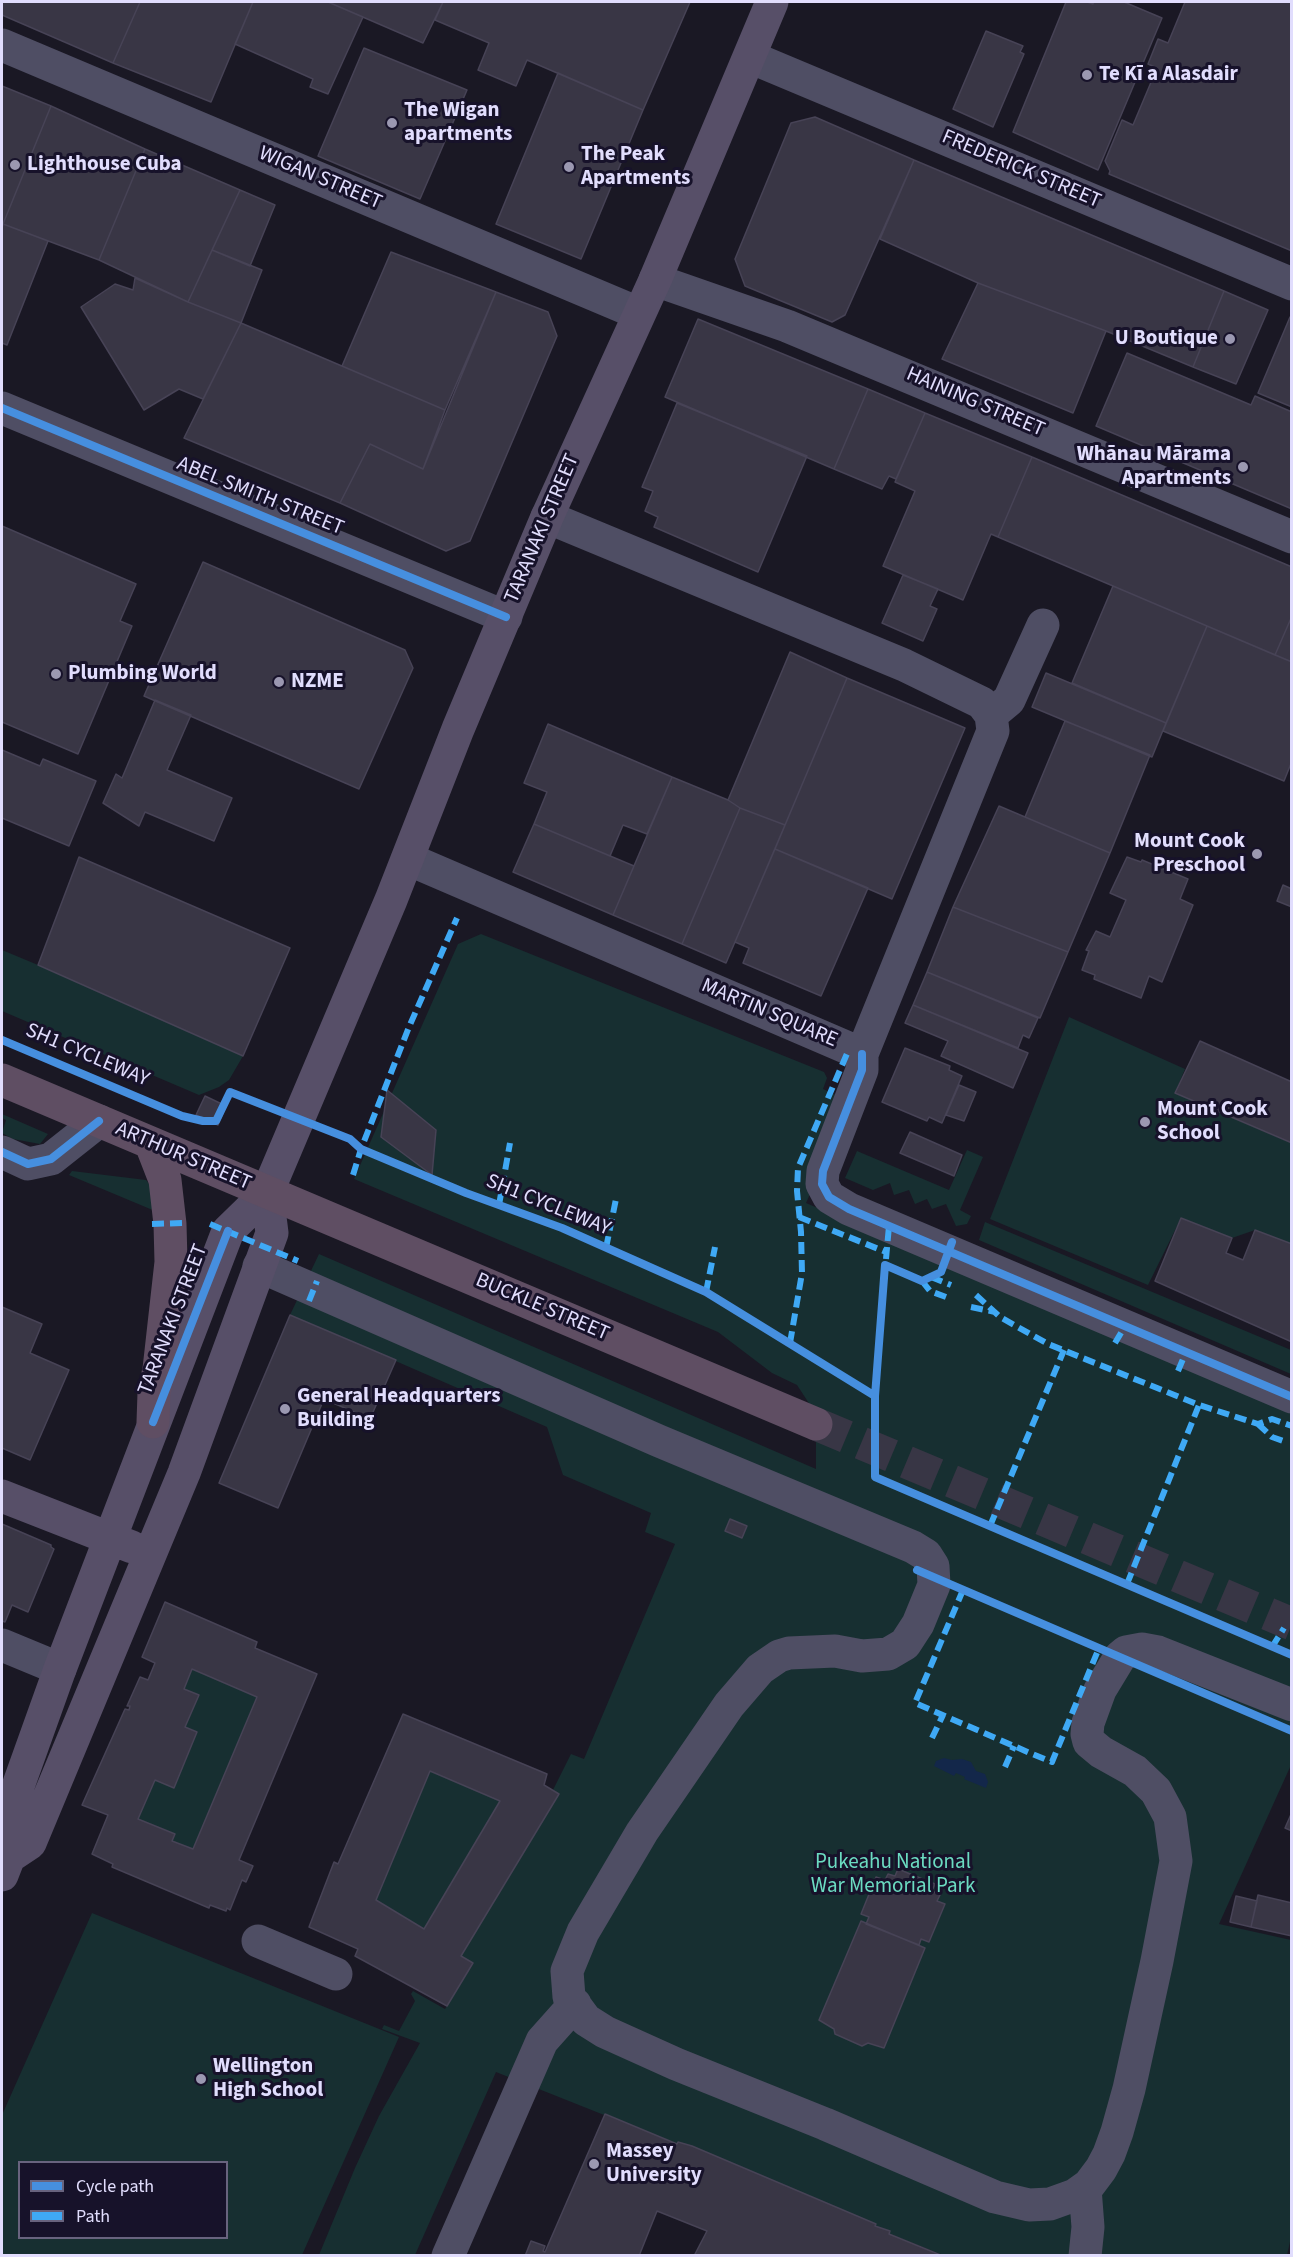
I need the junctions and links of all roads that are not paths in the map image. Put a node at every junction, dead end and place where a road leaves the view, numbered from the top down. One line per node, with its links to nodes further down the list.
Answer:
1 (772, 2): 3 (main road, TARANAKI STREET)
2 (2, 45): 6 (street, WIGAN STREET)
3 (750, 57): 4 (main road, TARANAKI STREET); 5 (street, FREDERICK STREET)
4 (655, 279): 6 (main road, TARANAKI STREET); 9 (street, HAINING STREET)
5 (1292, 284)
6 (638, 313): 8 (main road, TARANAKI STREET)
7 (2, 408): 10 (street, ABEL SMITH STREET)
8 (547, 517): 10 (main road, TARANAKI STREET); 12 (street)
9 (1292, 537)
10 (506, 617): 13 (main road, TARANAKI STREET)
11 (1042, 625): 12 (street)
12 (991, 715): 14 (street, MARTIN SQUARE)
13 (408, 859): 14 (street, MARTIN SQUARE); 21 (main road, TARANAKI STREET)
14 (862, 1054): 23 (street)
15 (2, 1080): 16 (highway, ARTHUR STREET)
16 (99, 1121): 17 (highway, ARTHUR STREET); 19 (street, ARTHUR STREET)
17 (151, 1144): 21 (highway, ARTHUR STREET); 24 (highway)
18 (2, 1152): 19 (street)
19 (51, 1159): 20 (street, ARTHUR STREET)
20 (31, 1188)
21 (267, 1193): 22 (main road, TARANAKI STREET); 24 (main road, TARANAKI STREET); 25 (highway, BUCKLE STREET)
22 (259, 1266): 28 (main road, TARANAKI STREET); 35 (street)
23 (1292, 1397)
24 (153, 1422): 27 (main road, TARANAKI STREET)
25 (816, 1424)
26 (2, 1496): 27 (main road)
27 (111, 1539): 28 (main road); 30 (main road, TARANAKI STREET)
28 (150, 1554): 32 (main road, TARANAKI STREET)
29 (2, 1645): 30 (street)
30 (60, 1669): 32 (main road, TARANAKI STREET)
31 (1292, 1705): 36 (street)
32 (5, 1866)
33 (258, 1941): 34 (street)
34 (336, 1974)
35 (575, 2004): 36 (street); 37 (street)
36 (1085, 2188): 38 (street)
37 (448, 2256)
38 (1085, 2256)

